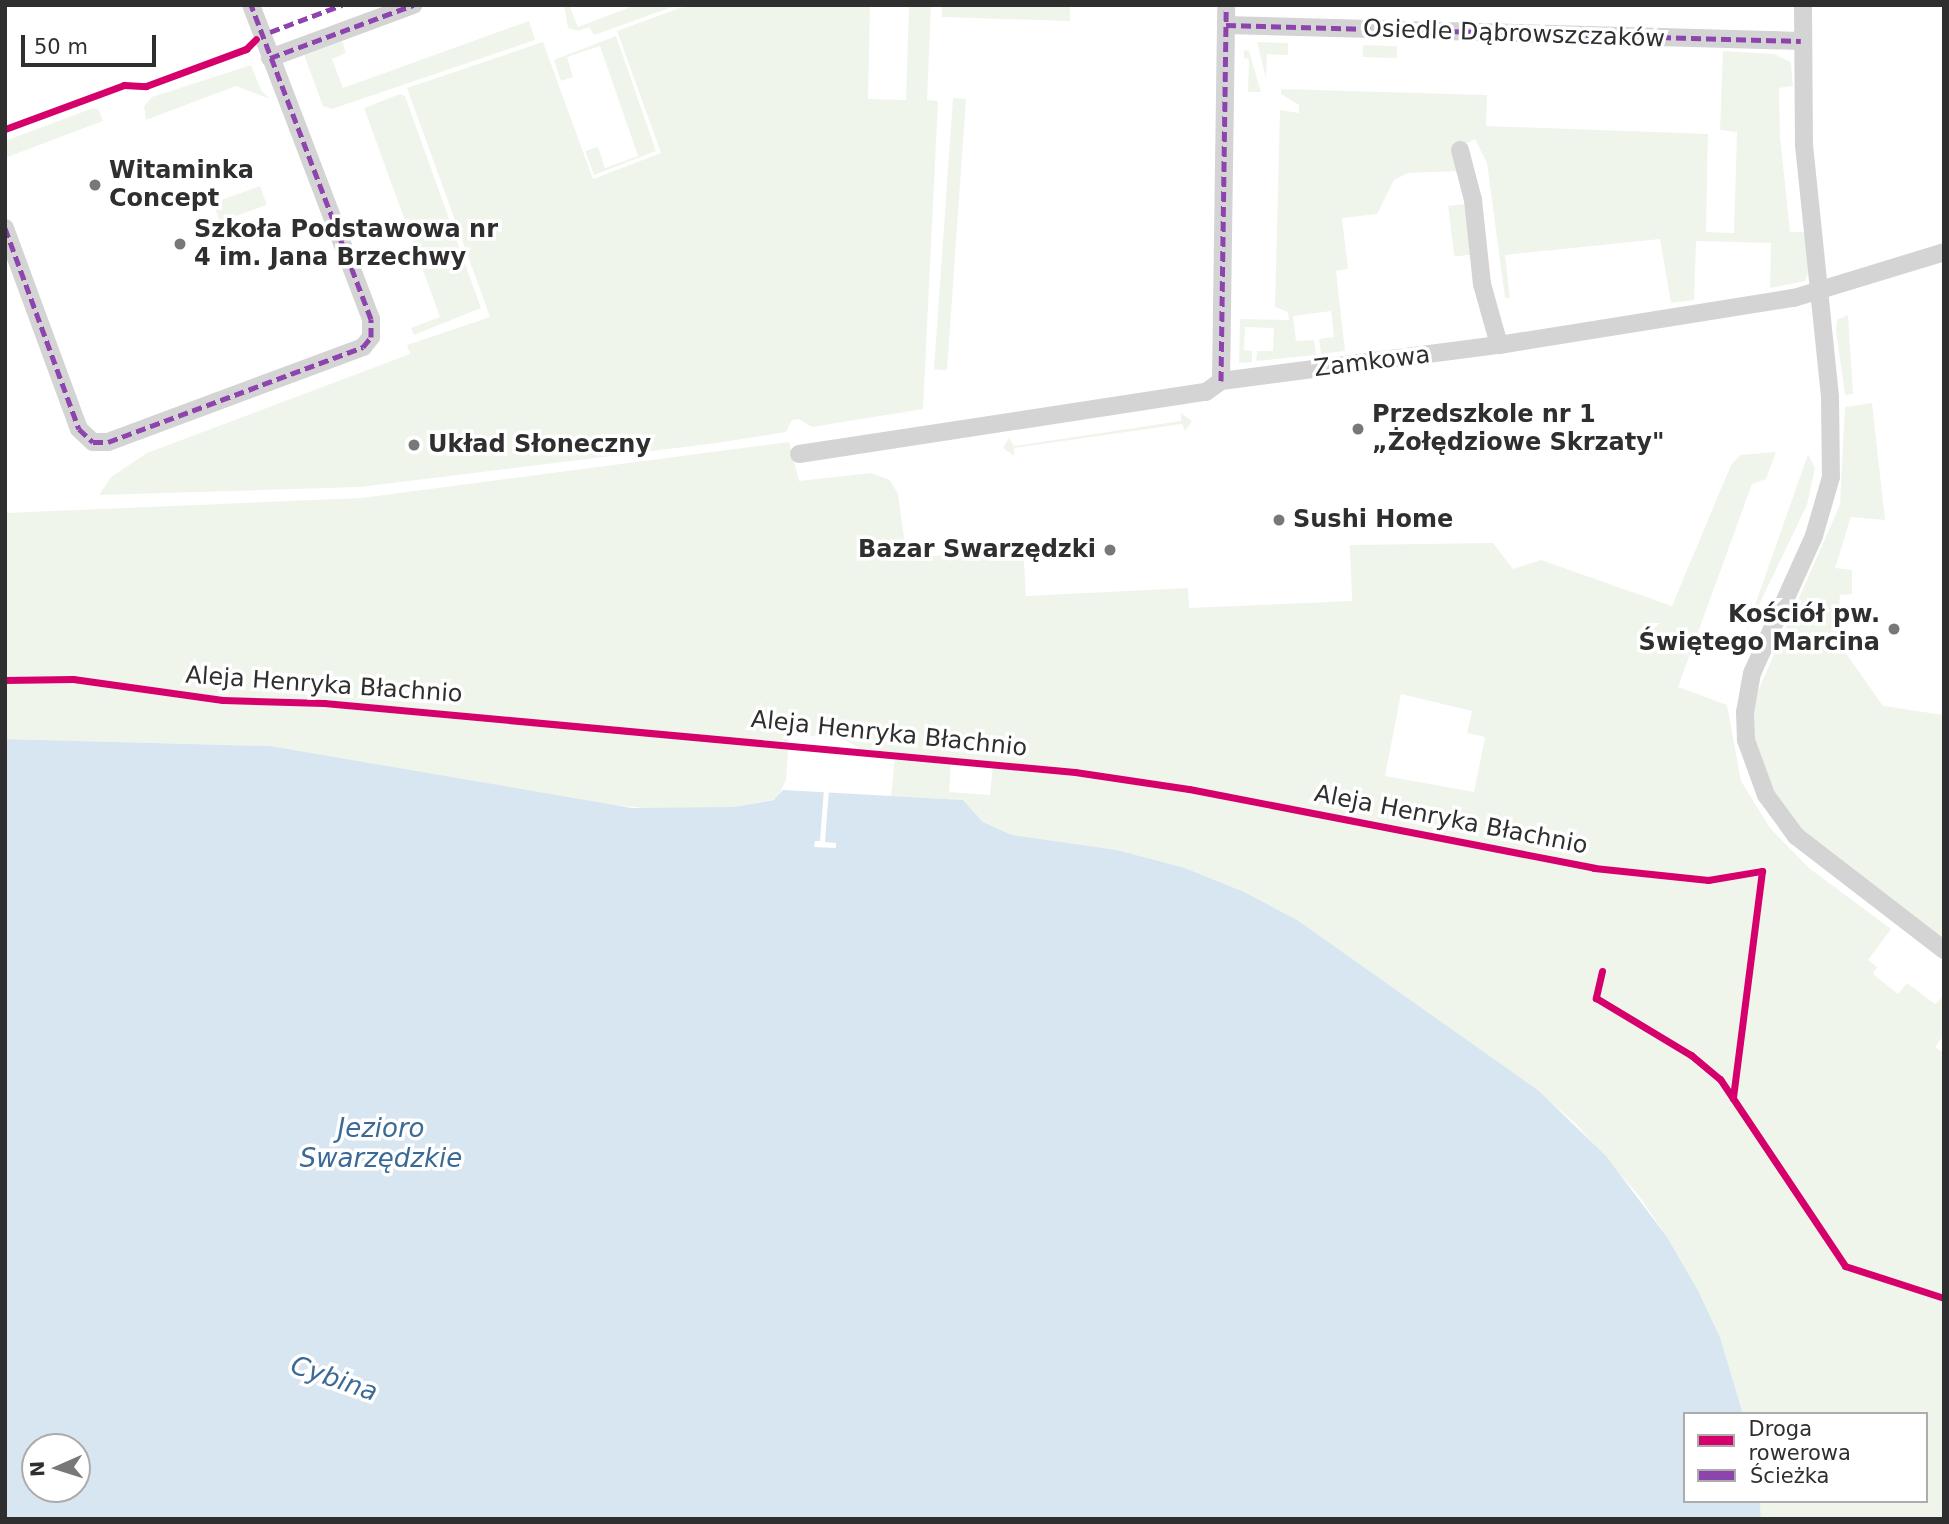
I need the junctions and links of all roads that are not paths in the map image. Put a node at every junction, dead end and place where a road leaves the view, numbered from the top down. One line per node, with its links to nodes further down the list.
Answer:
1 (251, 5): 7 (street)
2 (413, 5): 7 (street)
3 (1226, 5): 5 (street)
4 (1803, 5): 6 (street)
5 (1226, 25): 6 (street, Osiedle Dąbrowszczaków); 13 (street)
6 (1801, 41): 11 (street)
7 (270, 58): 9 (street)
8 (1460, 150): 12 (street)
9 (5, 228)
10 (1944, 252): 11 (street, Zamkowa)
11 (1818, 293): 12 (street, Zamkowa); 15 (street)
12 (1499, 345): 13 (street, Zamkowa)
13 (1214, 386): 14 (street, Zamkowa)
14 (799, 454)
15 (1944, 950)

